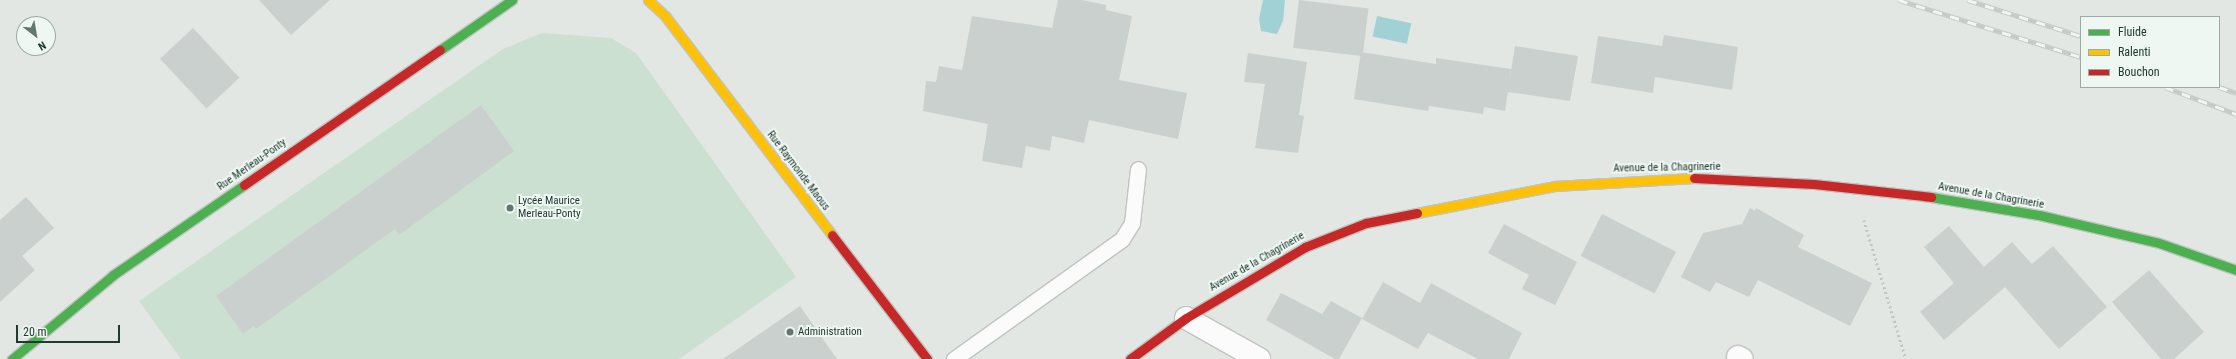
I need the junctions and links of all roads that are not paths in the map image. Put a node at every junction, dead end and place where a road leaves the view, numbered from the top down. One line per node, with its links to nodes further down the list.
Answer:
1 (512, 0): 6 (street, Rue Merleau-Ponty)
2 (648, 0): 7 (street, Rue Raymonde Maous)
3 (1138, 169): 8 (lane)
4 (2236, 270): 5 (street, Avenue de la Chagrinerie)
5 (1186, 318): 9 (street, Avenue de la Chagrinerie); 10 (street)
6 (12, 359)
7 (927, 359)
8 (954, 359)
9 (1130, 359)
10 (1259, 359)

